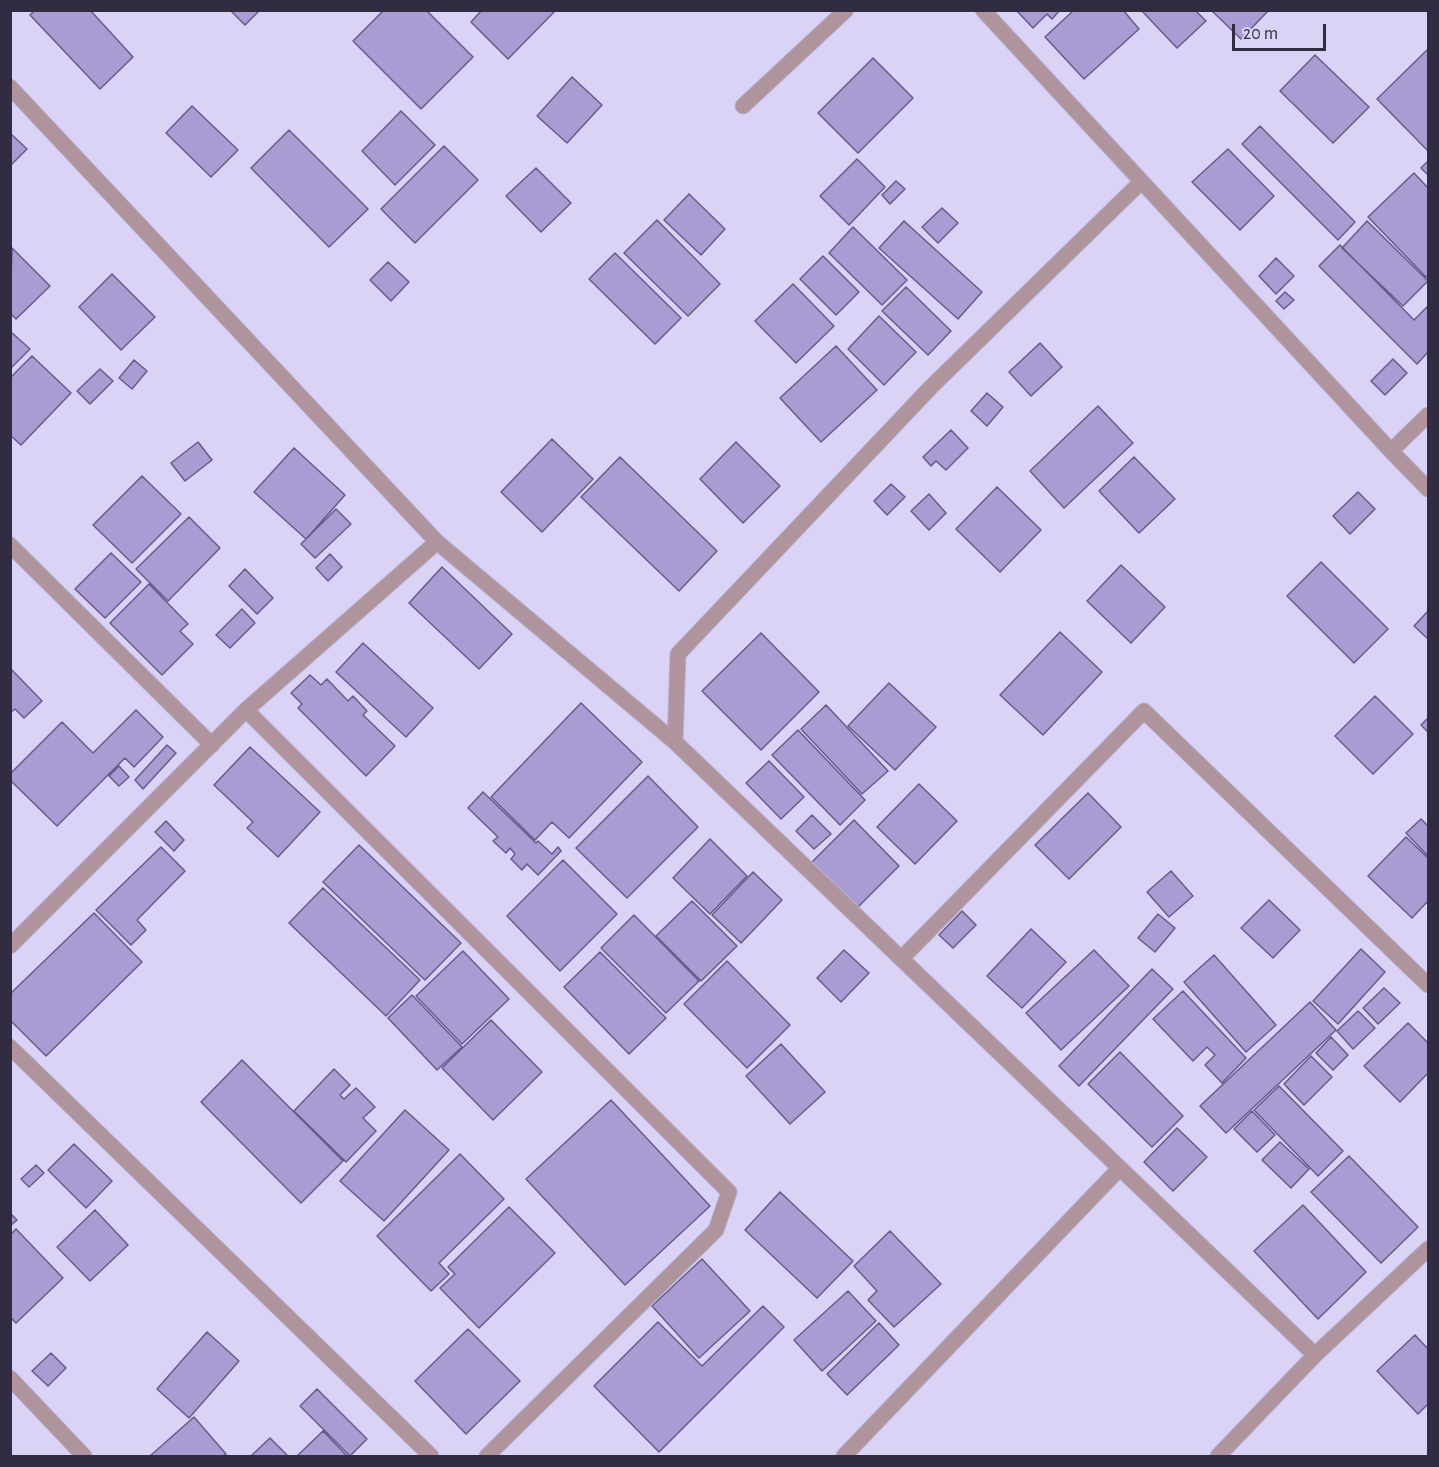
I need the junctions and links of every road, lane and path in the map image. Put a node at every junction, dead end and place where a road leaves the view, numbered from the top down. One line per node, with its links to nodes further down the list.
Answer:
1 (846, 10): 4 (street)
2 (983, 10): 5 (street)
3 (10, 87): 9 (street)
4 (743, 106)
5 (1141, 182): 7 (street); 12 (street)
6 (1428, 415): 7 (street)
7 (1390, 451): 8 (street)
8 (1428, 489)
9 (437, 542): 11 (street); 12 (street)
10 (10, 544): 13 (street)
11 (246, 711): 13 (street); 24 (street)
12 (675, 742): 15 (street)
13 (212, 745): 14 (street)
14 (10, 946)
15 (900, 959): 16 (street); 18 (street)
16 (1428, 985)
17 (10, 1047): 23 (street)
18 (1119, 1168): 20 (street); 25 (street)
19 (1428, 1249): 20 (street)
20 (1315, 1355): 26 (street)
21 (10, 1378): 22 (street)
22 (84, 1456)
23 (431, 1456)
24 (487, 1456)
25 (844, 1456)
26 (1218, 1456)

